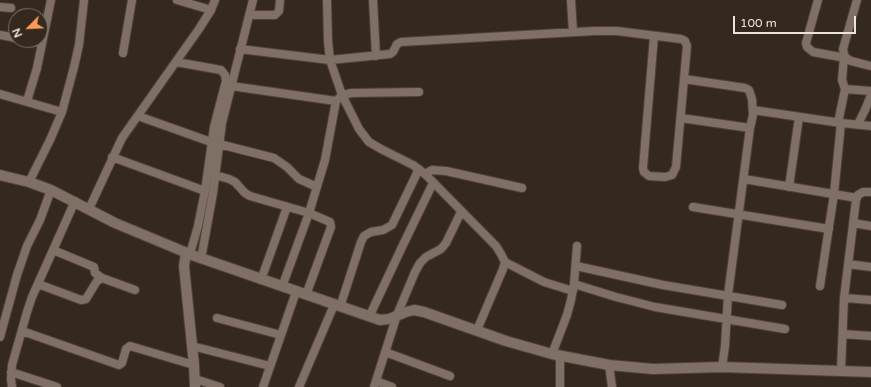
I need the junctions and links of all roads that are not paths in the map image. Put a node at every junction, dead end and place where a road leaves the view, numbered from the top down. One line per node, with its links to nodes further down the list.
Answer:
1 (51, 0): 16 (street)
2 (84, 0): 38 (street)
3 (132, 0): 22 (street)
4 (177, 0): 15 (street)
5 (215, 0): 15 (street)
6 (253, 0): 17 (street)
7 (280, 0): 17 (street)
8 (327, 0): 25 (street)
9 (374, 0): 23 (street)
10 (571, 0): 18 (street)
11 (818, 0): 24 (street)
12 (858, 0): 24 (street)
13 (0, 6): 14 (street)
14 (11, 8)
15 (211, 10): 26 (street)
16 (48, 14)
17 (249, 15): 21 (street)
18 (573, 32): 19 (street); 23 (street)
19 (654, 36): 28 (street); 41 (street)
20 (41, 48): 36 (street)
21 (240, 49): 25 (street); 29 (street)
22 (123, 53)
23 (376, 56): 25 (street)
24 (845, 58): 27 (street); 30 (street)
25 (330, 60): 35 (street)
26 (176, 62): 39 (street); 46 (street)
27 (871, 66)
28 (684, 79): 37 (street); 41 (street)
29 (231, 86): 35 (street); 46 (street)
30 (845, 89): 31 (street); 42 (street)
31 (871, 91)
32 (419, 92): 35 (street)
33 (0, 94): 36 (street)
34 (871, 95): 43 (street)
35 (339, 98): 48 (street); 55 (street)
36 (26, 101): 38 (street)
37 (753, 110): 40 (street); 45 (street)
38 (62, 112): 52 (street)
39 (138, 116): 46 (street); 47 (street)
40 (799, 117): 42 (street); 54 (street)
41 (681, 118): 45 (street)
42 (840, 123): 43 (street); 60 (street)
43 (858, 124): 44 (street)
44 (871, 126)
45 (750, 128): 51 (street)
46 (215, 143): 50 (street); 55 (street); 58 (street)
47 (112, 157): 58 (street); 65 (street)
48 (422, 172): 53 (street); 56 (street); 91 (street)
49 (0, 175): 52 (street)
50 (216, 176): 63 (street); 74 (street)
51 (744, 179): 54 (street); 68 (street)
52 (29, 182): 57 (street)
53 (433, 183): 66 (street); 93 (street)
54 (789, 186): 60 (street)
55 (317, 187): 67 (street)
56 (522, 188)
57 (51, 190): 62 (street); 102 (street)
58 (205, 191): 74 (street)
59 (871, 192): 61 (street)
60 (834, 194): 61 (street); 71 (street)
61 (857, 198): 69 (street)
62 (75, 201): 65 (street); 73 (street)
63 (287, 207): 67 (street); 80 (street)
64 (693, 207): 68 (street)
65 (89, 209): 74 (street)
66 (461, 212): 75 (street); 92 (street)
67 (309, 213): 83 (street); 86 (street)
68 (739, 215): 71 (street); 87 (street)
69 (853, 223): 70 (street); 76 (street)
70 (871, 226)
71 (828, 229): 82 (street)
72 (577, 246): 77 (street)
73 (53, 250): 79 (street); 81 (street)
74 (193, 256): 80 (street); 103 (street)
75 (505, 262): 84 (street); 97 (street)
76 (848, 264): 78 (street); 88 (street)
77 (576, 266): 84 (street); 87 (street)
78 (871, 266)
79 (102, 278): 81 (street); 85 (street)
80 (261, 280): 83 (street)
81 (38, 284): 98 (street)
82 (820, 286)
83 (282, 287): 86 (street)
84 (574, 288): 95 (street); 105 (street)
85 (135, 290)
86 (301, 293): 91 (street); 100 (street)
87 (728, 295): 90 (street); 95 (street)
88 (844, 298): 89 (street); 99 (street)
89 (871, 300)
90 (782, 304)
91 (337, 306): 93 (street); 120 (street)
92 (397, 316): 93 (street); 97 (street); 104 (street)
93 (370, 317)
94 (217, 318): 100 (street)
95 (726, 320): 96 (street); 109 (street)
96 (785, 329)
97 (477, 330): 105 (street)
98 (22, 331): 106 (street); 111 (street)
99 (843, 334): 101 (street); 110 (street)
100 (281, 335): 108 (street)
101 (871, 336)
102 (0, 337)
103 (192, 346): 106 (street); 108 (street)
104 (385, 352): 113 (street); 115 (street)
105 (556, 355): 107 (street); 122 (street)
106 (194, 365): 114 (street)
107 (609, 365): 109 (street); 123 (street)
108 (270, 366): 119 (street)
109 (722, 367): 110 (street)
110 (841, 370): 112 (street)
111 (11, 372): 116 (street); 117 (street)
112 (871, 372)
113 (450, 376)
114 (195, 383): 118 (street)
115 (375, 384): 121 (street)
116 (12, 387)
117 (57, 387)
118 (220, 387)
119 (263, 387)
120 (299, 387)
121 (392, 387)
122 (560, 387)
123 (612, 387)

